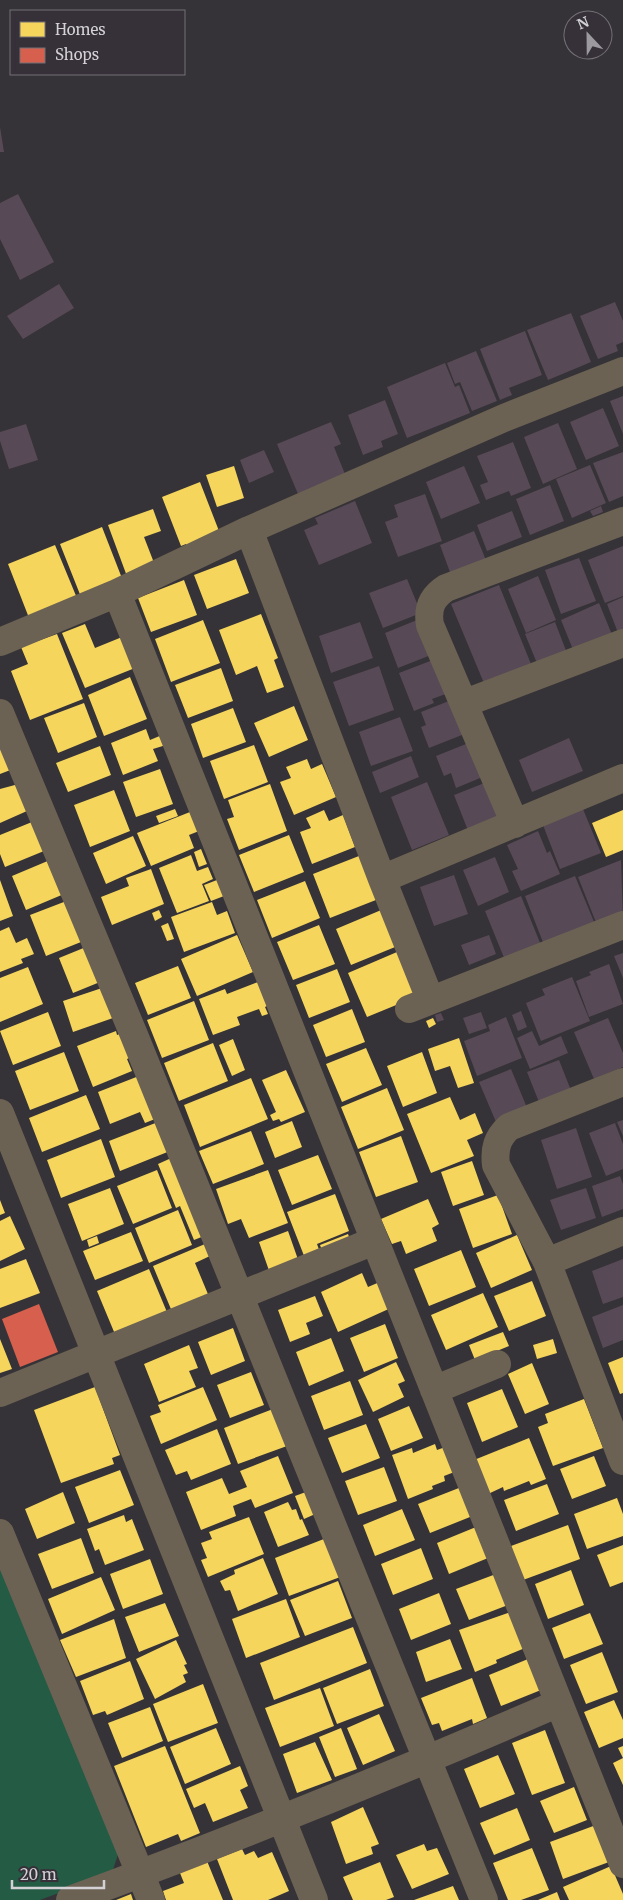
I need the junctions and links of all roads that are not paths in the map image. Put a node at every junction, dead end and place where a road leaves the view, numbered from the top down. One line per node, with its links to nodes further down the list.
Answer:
1 (623, 371): 3 (street)
2 (623, 521): 7 (street)
3 (250, 530): 4 (street); 11 (street)
4 (117, 594): 5 (street); 16 (street)
5 (0, 642)
6 (623, 643): 7 (street)
7 (465, 703): 10 (street)
8 (0, 712): 18 (street)
9 (623, 778): 10 (street)
10 (515, 824): 11 (street)
11 (382, 879): 12 (street)
12 (623, 925)
13 (623, 1082): 17 (street)
14 (0, 1113): 19 (street)
15 (623, 1231): 17 (street)
16 (374, 1241): 18 (street); 21 (street)
17 (547, 1262): 23 (street)
18 (240, 1295): 19 (street); 26 (street)
19 (96, 1355): 22 (street); 27 (street)
20 (497, 1364): 21 (street)
21 (434, 1390): 25 (street)
22 (0, 1394)
23 (623, 1461)
24 (0, 1533): 29 (street)
25 (559, 1703): 26 (street); 28 (street)
26 (426, 1760): 27 (street); 33 (street)
27 (282, 1819): 29 (street); 32 (street)
28 (623, 1864)
29 (142, 1873): 30 (street); 31 (street)
30 (70, 1900)
31 (151, 1900)
32 (314, 1900)
33 (484, 1900)

